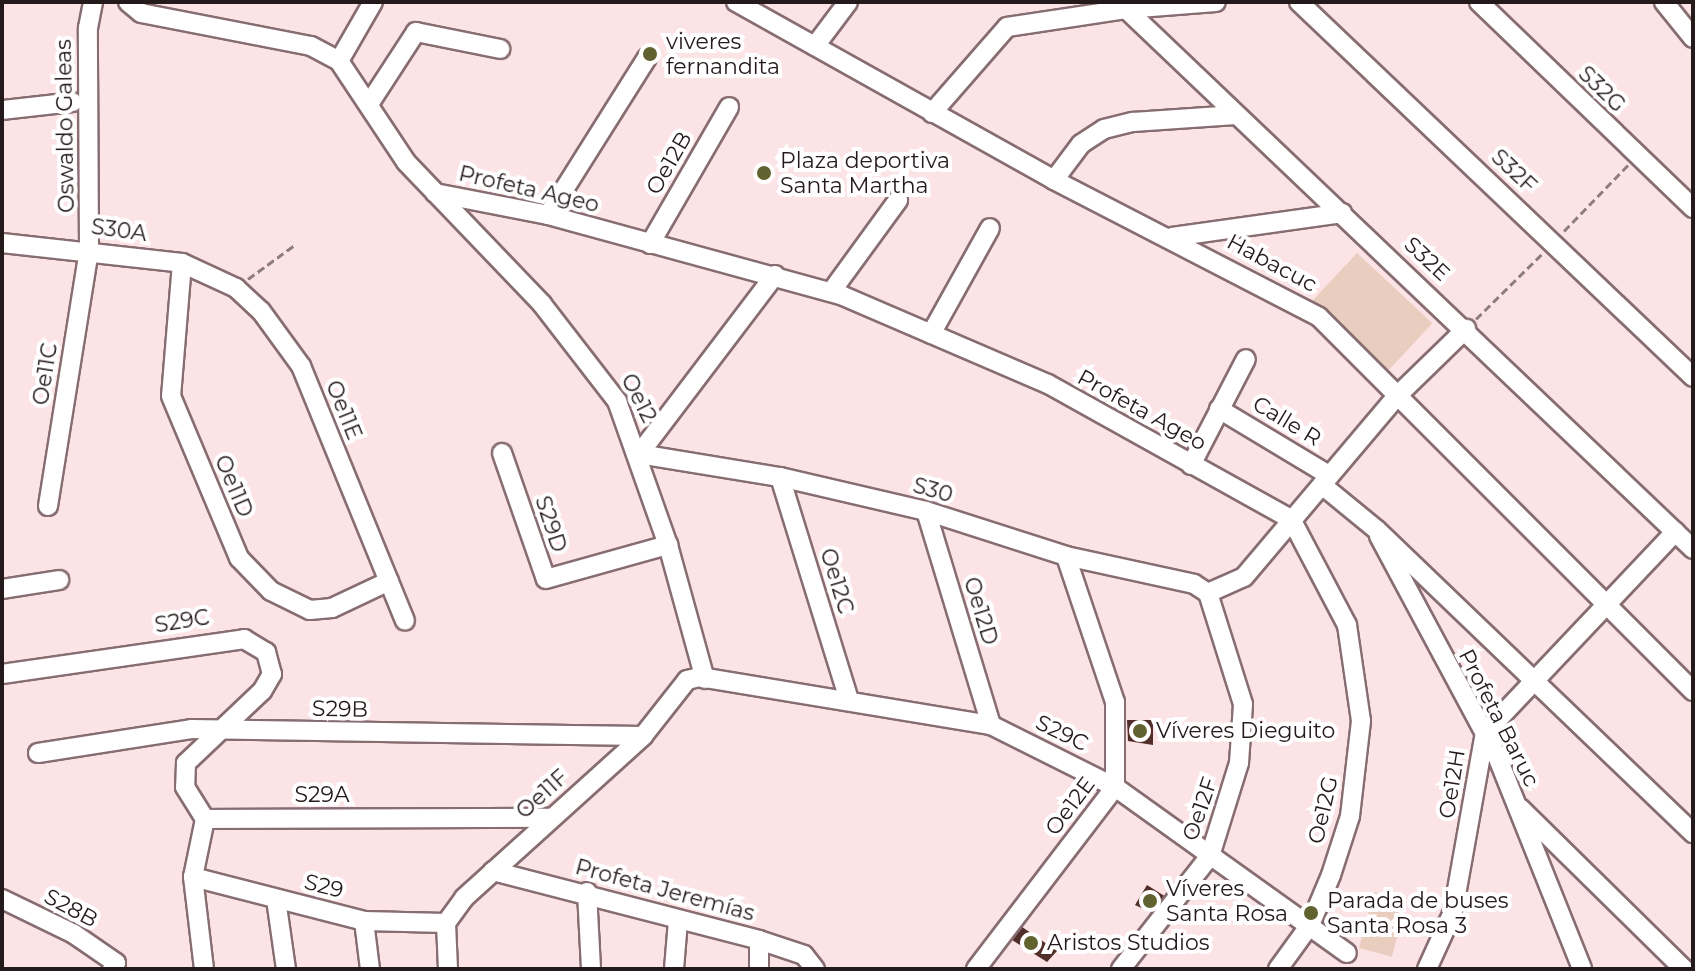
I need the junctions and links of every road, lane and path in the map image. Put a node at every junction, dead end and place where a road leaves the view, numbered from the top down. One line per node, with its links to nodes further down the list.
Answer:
1 (93, 2): 33 (street, Oswaldo Galeas)
2 (128, 2): 15 (street)
3 (373, 2): 15 (street)
4 (736, 2): 12 (street, Habacuc)
5 (848, 2): 12 (street)
6 (1216, 2): 10 (street)
7 (1299, 2): 41 (street, S32F)
8 (1479, 2): 25 (street, S32G)
9 (1664, 2): 11 (street)
10 (1126, 9): 20 (street); 21 (street, S32E)
11 (1693, 38)
12 (815, 46): 20 (street, Habacuc)
13 (500, 49): 17 (street)
14 (647, 58): 27 (street)
15 (339, 61): 17 (street, Oe12)
16 (73, 102): 19 (street)
17 (369, 104): 23 (street, Oe12)
18 (729, 107): 32 (street, Oe12B)
19 (2, 110)
20 (932, 113): 22 (street, Habacuc)
21 (1236, 115): 22 (street); 26 (street, S32E)
22 (1054, 180): 29 (street, Habacuc)
23 (435, 193): 27 (street, Profeta Ageo); 45 (street, Oe12)
24 (898, 200): 37 (street)
25 (1693, 208)
26 (1342, 213): 29 (street); 38 (street, S32E)
27 (548, 215): 32 (street, Profeta Ageo)
28 (990, 228): 39 (street)
29 (1172, 237): 42 (street, Habacuc)
30 (2, 243): 33 (street, S30A)
31 (296, 244): 36 (path)
32 (650, 244): 35 (street, Profeta Ageo)
33 (89, 249): 34 (street, S30A); 49 (street, Oe11C)
34 (182, 263): 36 (street, Oe11E); 58 (street, Oe11D)
35 (775, 275): 37 (street, Profeta Ageo); 45 (street)
36 (236, 288): 58 (street, Oe11E)
37 (831, 292): 39 (street, Profeta Ageo)
38 (1466, 329): 42 (street); 53 (street, S32E)
39 (931, 334): 46 (street, Profeta Ageo)
40 (1246, 359): 43 (street)
41 (1693, 377)
42 (1396, 397): 48 (street); 61 (street, Habacuc)
43 (1219, 409): 46 (street); 48 (street, Calle R)
44 (502, 453): 54 (street, S29D)
45 (639, 454): 47 (street, S30); 54 (street, Oe12)
46 (1191, 465): 51 (street, Profeta Ageo)
47 (780, 477): 50 (street, S30); 67 (street, Oe12C)
48 (1325, 480): 51 (street); 52 (street)
49 (48, 506)
50 (926, 511): 56 (street, S30); 68 (street, Oe12D)
51 (1291, 519): 60 (street); 87 (street, Oe12G)
52 (1377, 530): 65 (street); 70 (street, Profeta Baruc)
53 (1675, 532): 55 (street, S32E); 61 (street, Oe12H)
54 (668, 545): 64 (street, Oe12)
55 (1693, 549)
56 (1066, 556): 60 (street, S30); 73 (street, Oe12E)
57 (59, 580): 59 (street)
58 (389, 581): 62 (street, Oe11E)
59 (2, 589)
60 (1208, 593): 78 (street, Oe12F)
61 (1607, 604): 65 (street, Oe12H); 66 (street, Habacuc)
62 (405, 621)
63 (2, 674): 69 (street, S29C)
64 (705, 679): 67 (street, S29C); 71 (street, Oe11F)
65 (1534, 682): 70 (street, Oe12H); 77 (street)
66 (1693, 691)
67 (849, 700): 68 (street, S29C)
68 (991, 725): 73 (street, S29C)
69 (220, 729): 71 (street, S29B); 72 (street, S29B); 76 (street)
70 (1485, 733): 74 (street, Profeta Baruc); 103 (street, Oe12H)
71 (643, 736): 75 (street, Oe11F)
72 (38, 753)
73 (1115, 787): 78 (street, S29C); 100 (street, Oe12E)
74 (1516, 804): 88 (street); 106 (street, Profeta Baruc)
75 (550, 818): 76 (street, S29A); 79 (street, Oe11F)
76 (205, 819): 80 (street)
77 (1693, 833)
78 (1210, 856): 87 (street, S29C); 101 (street, Oe12F)
79 (493, 871): 81 (street, Profeta Jeremías); 86 (street, Oe11F)
80 (193, 877): 83 (street, S29); 92 (street)
81 (587, 892): 84 (street, Profeta Jeremías); 96 (street)
82 (2, 899): 91 (street, S28B)
83 (276, 899): 85 (street, S29); 93 (street)
84 (678, 920): 89 (street, Profeta Jeremías); 97 (street)
85 (364, 921): 86 (street, S29); 94 (street)
86 (446, 923): 95 (street)
87 (1310, 925): 90 (street, S29C); 102 (street, Oe12G)
88 (1564, 936): 104 (street); 105 (street)
89 (759, 940): 98 (street); 99 (street, Profeta Jeremías)
90 (1347, 953)
91 (114, 966)
92 (204, 969)
93 (286, 969)
94 (370, 969)
95 (448, 969)
96 (591, 969)
97 (674, 969)
98 (759, 969)
99 (815, 969)
100 (976, 969)
101 (1121, 969)
102 (1278, 969)
103 (1427, 969)
104 (1575, 969)
105 (1582, 969)
106 (1684, 969)

